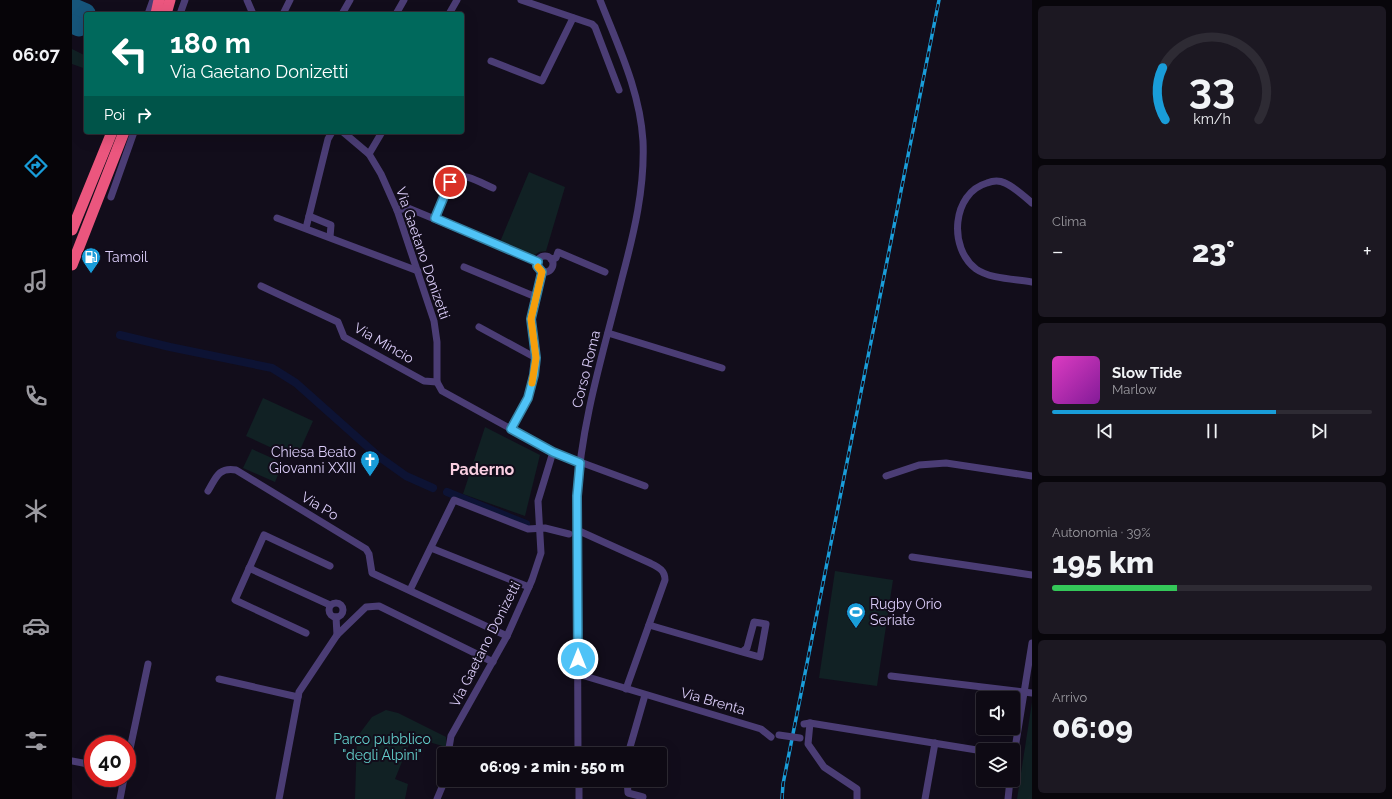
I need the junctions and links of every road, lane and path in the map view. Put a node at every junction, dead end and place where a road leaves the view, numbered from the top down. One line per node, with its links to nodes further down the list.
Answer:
1 (153, 0): 12 (street)
2 (159, 0): 13 (highway)
3 (170, 0): 14 (highway)
4 (184, 0): 15 (street)
5 (247, 0): 16 (street)
6 (290, 0): 17 (street)
7 (350, 0): 18 (street)
8 (404, 0): 19 (street)
9 (457, 0): 20 (street)
10 (521, 0): 21 (street)
11 (600, 0): 52 (street, Corso Roma)
12 (149, 12)
13 (156, 12)
14 (167, 12)
15 (181, 12)
16 (252, 12)
17 (284, 12)
18 (343, 12)
19 (397, 12)
20 (451, 12)
21 (574, 18): 22 (street); 23 (street)
22 (491, 61)
23 (619, 90)
24 (111, 134): 39 (highway)
25 (123, 134): 43 (highway)
26 (133, 134): 32 (street)
27 (331, 134): 35 (street)
28 (345, 134): 30 (street, Via Gaetano Donizetti)
29 (381, 134): 30 (street)
30 (369, 154): 34 (street, Via Gaetano Donizetti)
31 (493, 188): 37 (street)
32 (111, 197)
33 (1032, 202): 48 (street)
34 (397, 210): 37 (street); 45 (street, Via Gaetano Donizetti)
35 (309, 216): 38 (street); 40 (street)
36 (277, 218): 38 (street)
37 (435, 218): 42 (street)
38 (306, 228): 40 (street)
39 (72, 230)
40 (330, 237): 45 (street)
41 (551, 259): 42 (street); 46 (street); 47 (street)
42 (538, 262): 46 (street)
43 (72, 265)
44 (464, 267): 50 (street)
45 (418, 271): 55 (street, Via Gaetano Donizetti)
46 (542, 272): 50 (street)
47 (605, 272)
48 (1032, 282)
49 (260, 286): 55 (street, Via Mincio)
50 (536, 297): 53 (street)
51 (479, 327): 53 (street)
52 (608, 333): 54 (street); 58 (street, Corso Roma)
53 (536, 358): 56 (street)
54 (722, 368)
55 (437, 382): 56 (street)
56 (511, 429): 57 (street)
57 (553, 452): 58 (street); 63 (street, Via Gaetano Donizetti)
58 (580, 463): 61 (street); 64 (street, Corso Roma)
59 (886, 476): 60 (street)
60 (1032, 476)
61 (645, 486)
62 (208, 491): 72 (street, Via Po)
63 (540, 528): 65 (street); 66 (street); 71 (street, Via Gaetano Donizetti)
64 (577, 530): 75 (street); 83 (street, Corso Roma)
65 (569, 534)
66 (431, 548): 71 (street); 72 (street)
67 (912, 557): 70 (street)
68 (330, 566): 69 (street)
69 (250, 568): 73 (street); 76 (street)
70 (1032, 576)
71 (529, 587): 78 (street, Via Gaetano Donizetti)
72 (410, 590): 78 (street, Via Po)
73 (330, 605): 74 (street); 74 (street)
74 (336, 617): 77 (street)
75 (649, 625): 80 (street); 86 (street)
76 (306, 633)
77 (337, 635): 81 (street); 89 (street)
78 (507, 636): 81 (street, Via Gaetano Donizetti)
79 (1032, 643): 87 (street)
80 (742, 652): 80 (street)
81 (493, 662): 96 (street, Via Gaetano Donizetti)
82 (148, 664): 90 (street)
83 (578, 674): 86 (street, Via Brenta); 97 (street, Corso Roma)
84 (891, 676): 87 (street)
85 (219, 679): 89 (street)
86 (626, 689): 88 (street, Via Brenta)
87 (1028, 693): 95 (street)
88 (645, 695): 92 (street, Via Brenta); 98 (street)
89 (298, 697): 109 (street)
90 (133, 735)
91 (779, 735): 93 (street, bridge)
92 (771, 737)
93 (800, 738)
94 (935, 743): 99 (street); 112 (street); 113 (street)
95 (1016, 743)
96 (449, 747)
97 (578, 747)
98 (630, 747)
99 (976, 750)
100 (72, 761): 101 (street)
101 (84, 763)
102 (122, 787): 108 (street)
103 (442, 787): 110 (street)
104 (579, 787): 111 (street)
105 (628, 787): 107 (street)
106 (1009, 787): 114 (street)
107 (643, 797)
108 (120, 799)
109 (279, 799)
110 (437, 799)
111 (579, 799)
112 (857, 799)
113 (925, 799)
114 (1008, 799)

